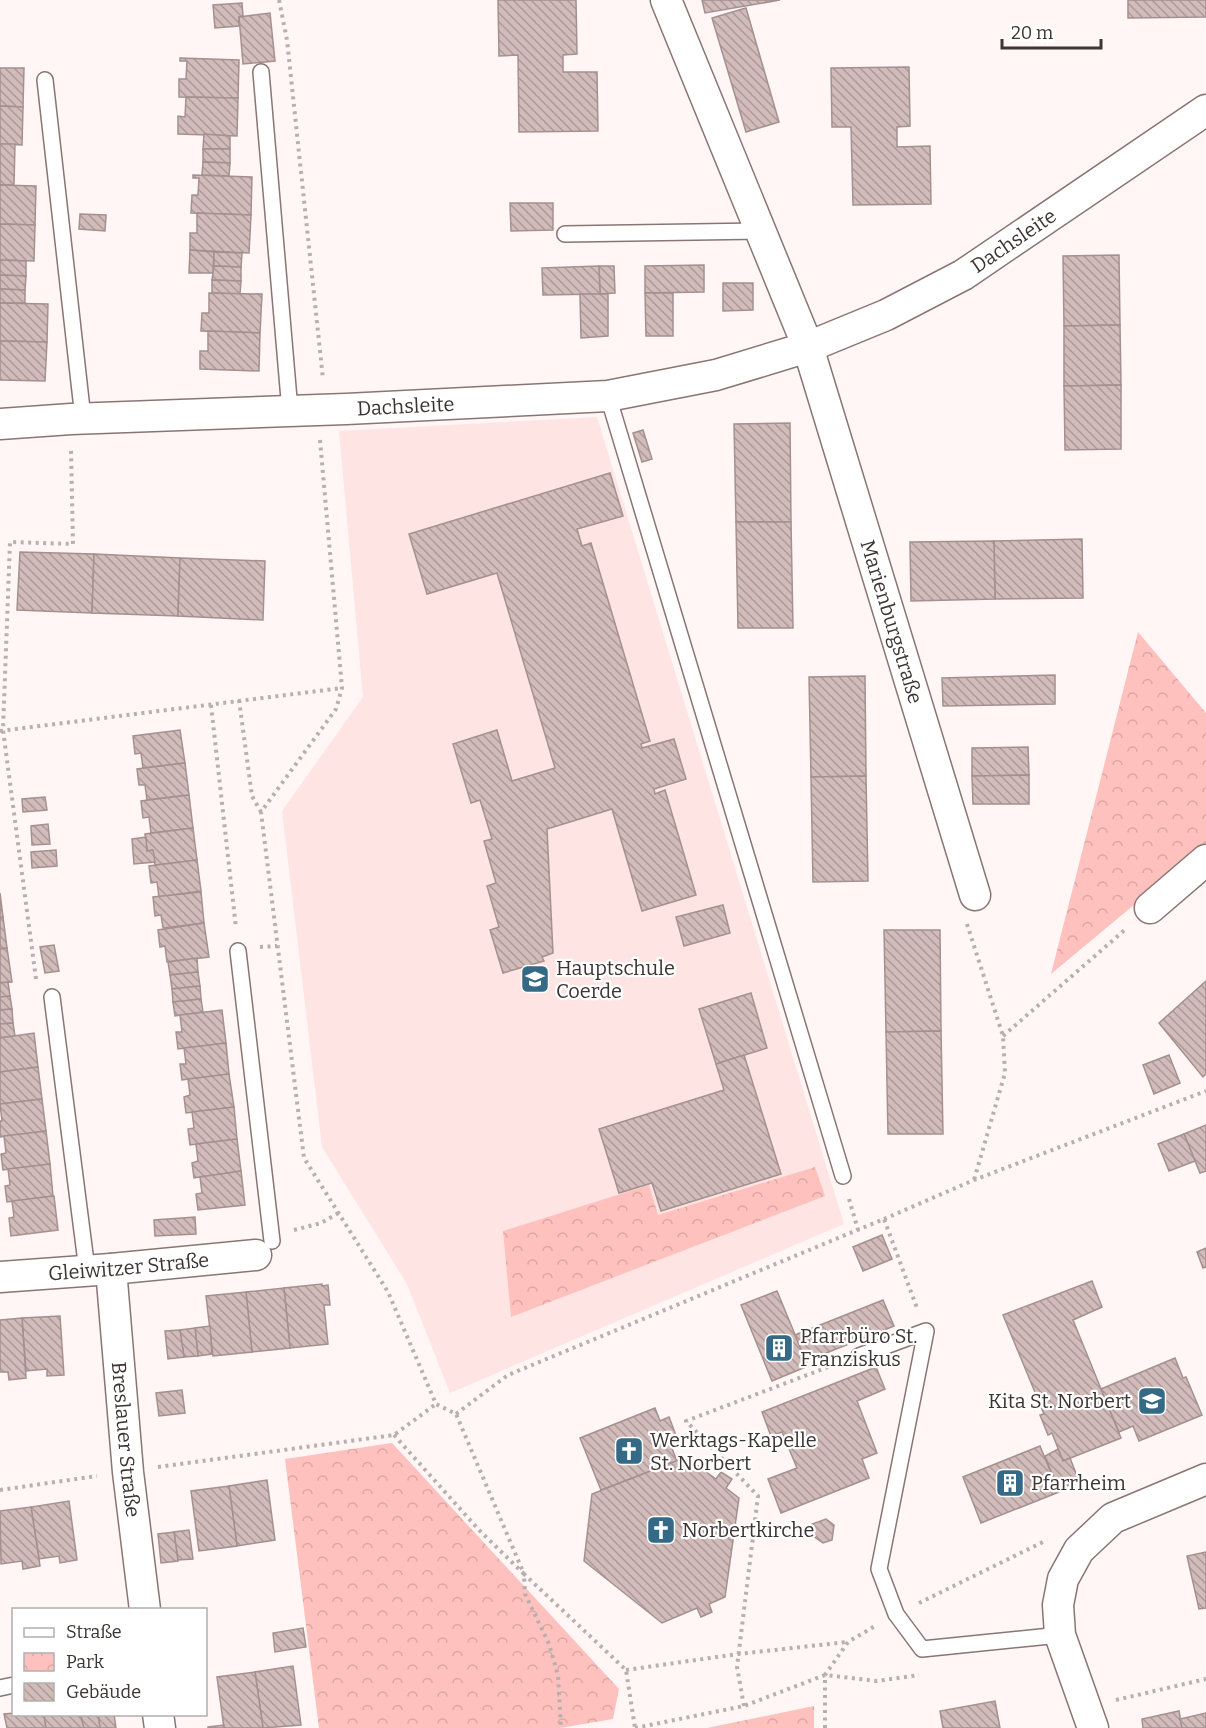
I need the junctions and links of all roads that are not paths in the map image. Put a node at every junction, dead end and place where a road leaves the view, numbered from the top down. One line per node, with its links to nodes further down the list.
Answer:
1 (666, 0): 5 (street)
2 (261, 72): 9 (lane)
3 (45, 80): 10 (lane)
4 (1206, 110): 7 (street, Dachsleite)
5 (760, 231): 6 (lane); 7 (street)
6 (565, 234)
7 (808, 347): 8 (street, Dachsleite); 13 (street, Marienburgstraße)
8 (608, 396): 9 (street, Dachsleite); 17 (lane)
9 (290, 411): 10 (street, Dachsleite)
10 (77, 418): 11 (street, Dachsleite)
11 (0, 424)
12 (1206, 860): 14 (street)
13 (975, 895)
14 (1150, 908)
15 (238, 951): 18 (lane)
16 (52, 997): 19 (lane)
17 (843, 1176)
18 (264, 1248): 19 (street, Gleiwitzer Straße)
19 (99, 1270): 20 (street, Gleiwitzer Straße); 23 (street, Breslauer Straße)
20 (0, 1277)
21 (859, 1356): 24 (lane)
22 (1206, 1479): 24 (street)
23 (145, 1608)
24 (1060, 1635): 25 (street)
25 (1089, 1717)

